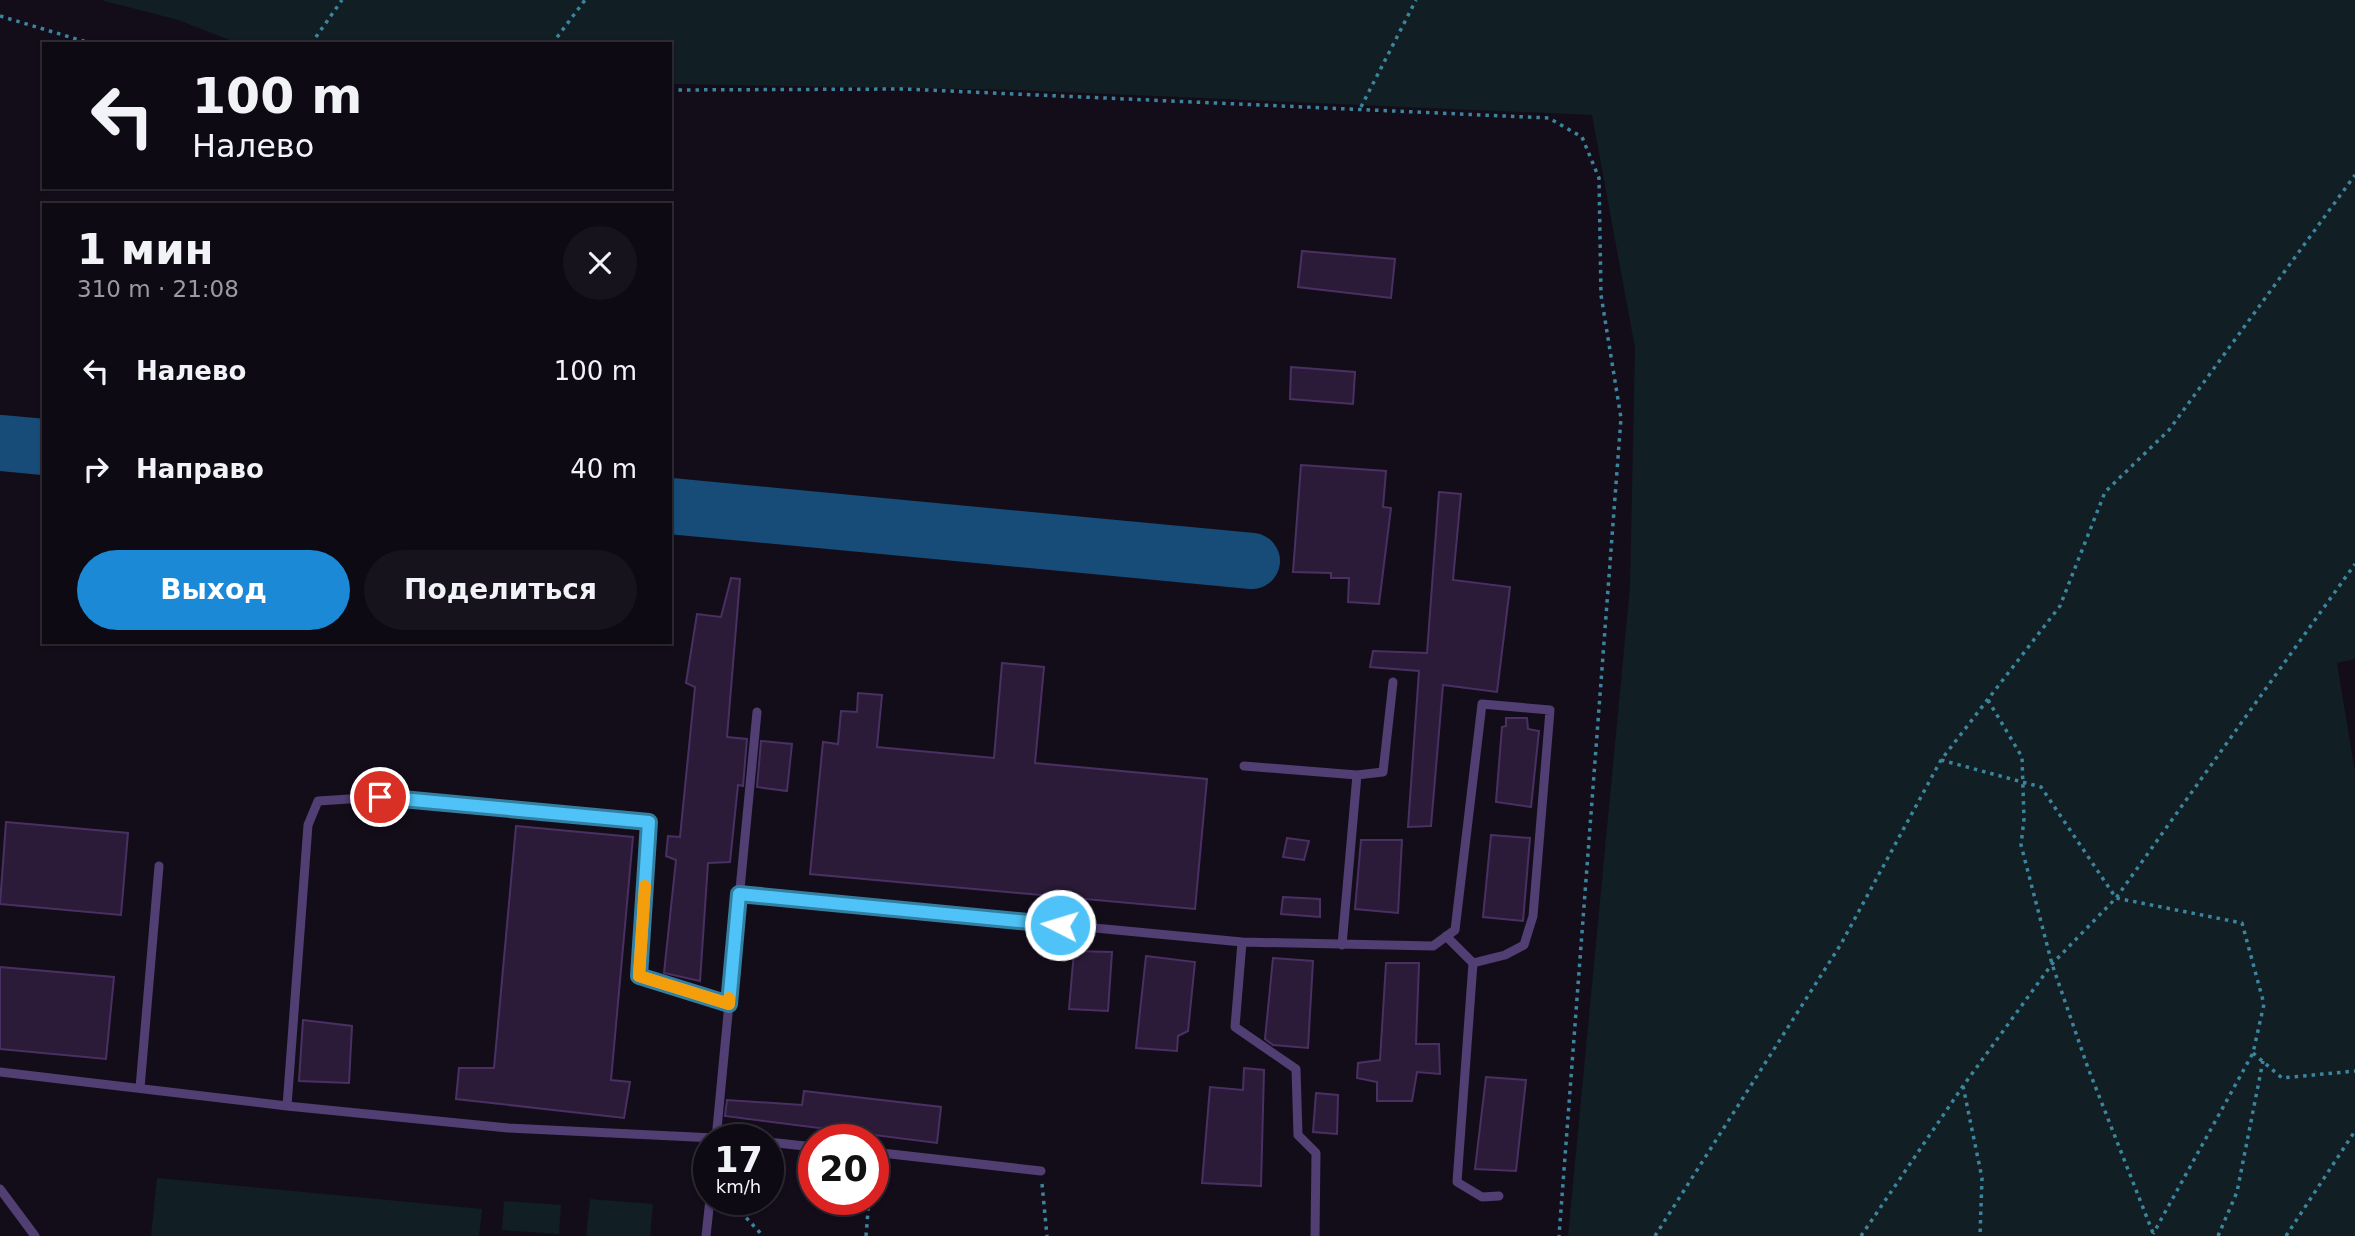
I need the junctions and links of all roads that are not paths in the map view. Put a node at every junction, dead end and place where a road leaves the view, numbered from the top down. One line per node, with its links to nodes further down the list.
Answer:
1 (1393, 682): 4 (lane)
2 (757, 712): 6 (lane)
3 (1244, 766): 4 (lane)
4 (1357, 775): 9 (lane)
5 (159, 866): 13 (lane)
6 (739, 894): 8 (lane); 11 (lane)
7 (1446, 936): 9 (lane); 10 (lane); 10 (lane)
8 (1242, 942): 9 (lane); 24 (lane)
9 (1342, 945)
10 (1473, 963): 20 (lane)
11 (729, 1004): 14 (lane); 15 (lane)
12 (0, 1072): 13 (lane)
13 (139, 1088): 14 (lane)
14 (287, 1106): 16 (lane)
15 (717, 1124)
16 (693, 1137)
17 (889, 1154): 18 (lane)
18 (1041, 1171)
19 (1, 1193): 22 (lane)
20 (1499, 1196)
21 (708, 1215): 23 (lane)
22 (35, 1236)
23 (706, 1236)
24 (1315, 1236)

